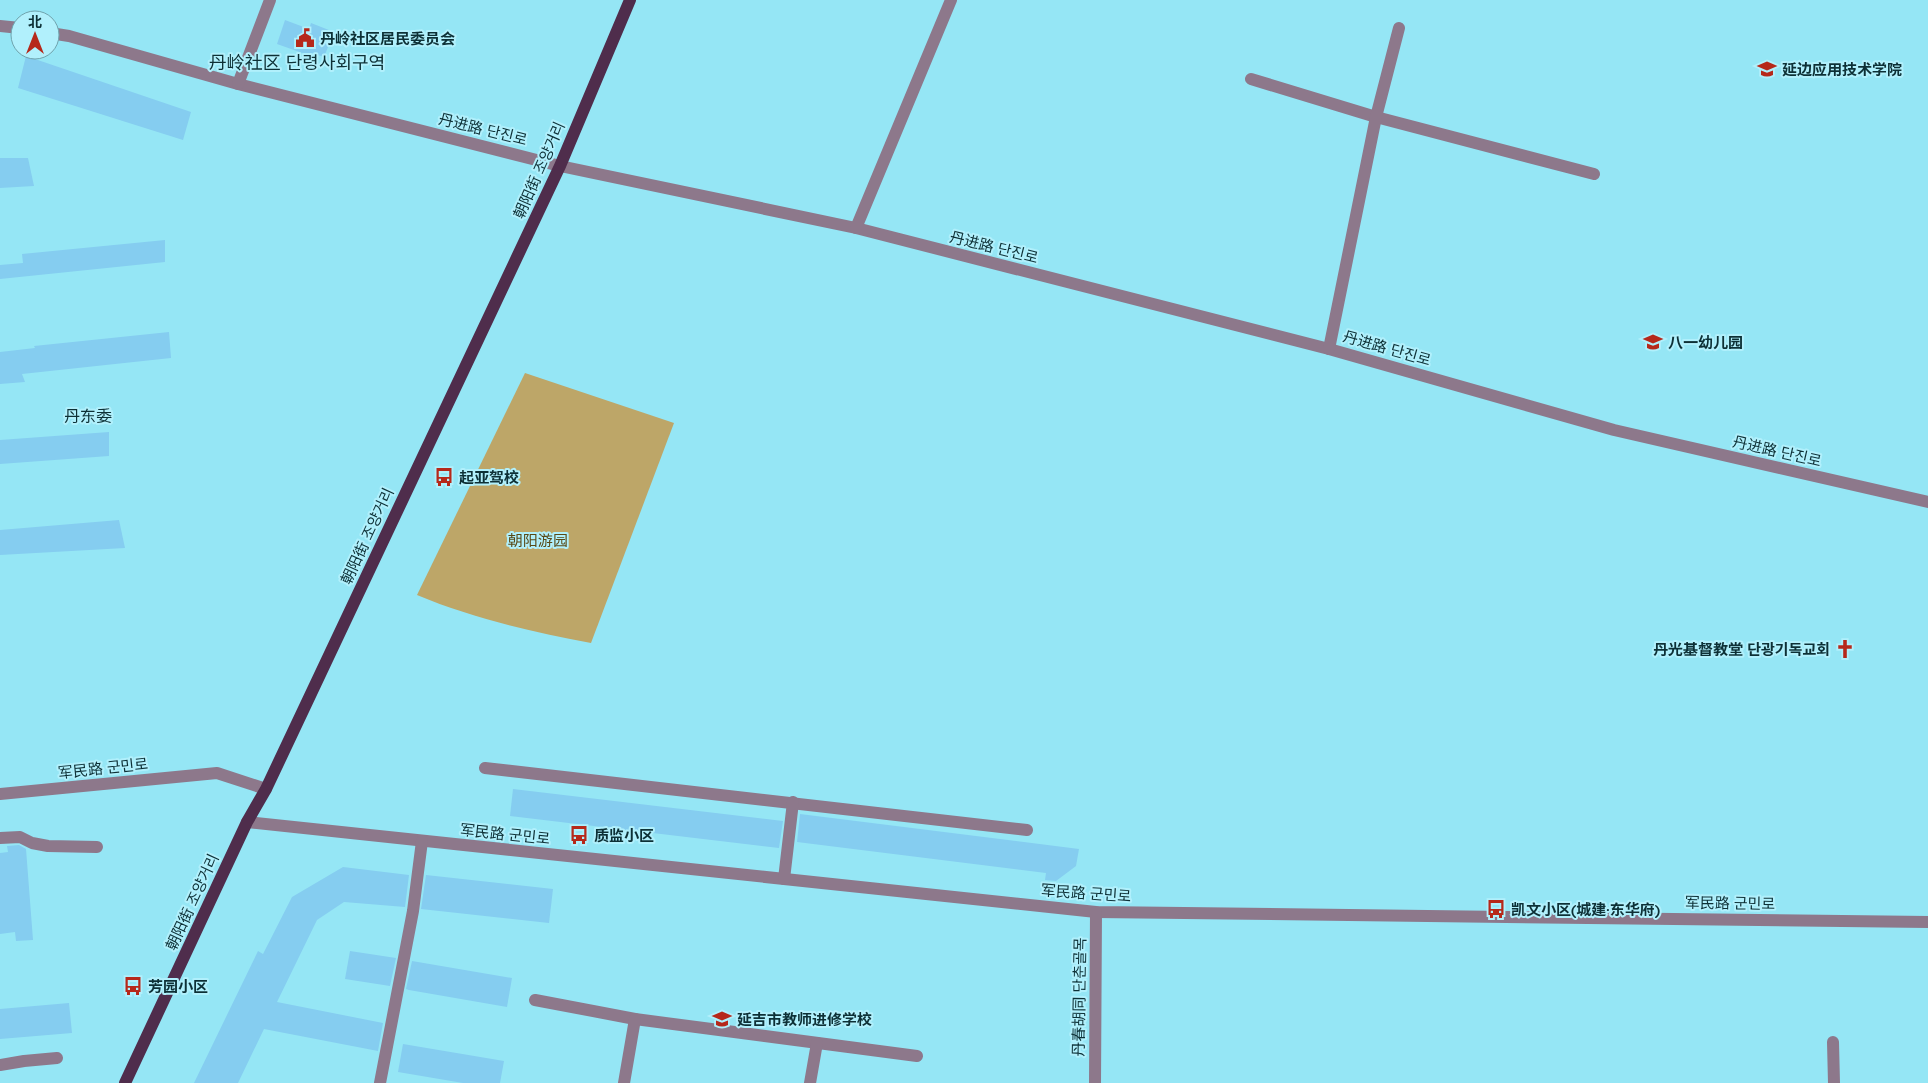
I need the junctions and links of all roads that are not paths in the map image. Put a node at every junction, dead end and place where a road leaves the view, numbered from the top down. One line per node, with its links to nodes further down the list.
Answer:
1 (270, 0): 7 (street)
2 (630, 0): 9 (main road, 朝阳街 조양거리)
3 (951, 0): 11 (street)
4 (1400, 28): 8 (street)
5 (60, 35): 7 (street, 丹进路 단진로)
6 (1251, 79): 8 (street)
7 (238, 84): 9 (street, 丹进路 단진로)
8 (1376, 116): 10 (street); 12 (street)
9 (560, 166): 11 (street, 丹进路 단진로); 15 (main road, 朝阳街 조양거리)
10 (1594, 174)
11 (856, 228): 12 (street, 丹进路 단진로)
12 (1329, 349): 13 (street, 丹进路 단진로)
13 (1928, 502)
14 (485, 768): 17 (street)
15 (266, 789): 16 (street, 军民路 군민로); 18 (main road, 朝阳街 조양거리)
16 (0, 794)
17 (793, 802): 19 (street); 23 (street)
18 (247, 822): 21 (street, 军民路 군민로); 33 (main road, 朝阳街 조양거리)
19 (1027, 830)
20 (0, 838): 22 (street)
21 (422, 841): 23 (street, 军民路 군민로); 34 (street)
22 (97, 847)
23 (784, 879): 24 (street, 军民路 군민로)
24 (1096, 912): 25 (street, 军民路 군민로); 37 (street, 丹春胡同 단춘골목)
25 (1928, 922)
26 (535, 1000): 27 (street)
27 (634, 1019): 29 (street); 35 (street)
28 (1833, 1042): 38 (street)
29 (817, 1043): 30 (street); 36 (street)
30 (917, 1056)
31 (57, 1058): 32 (street)
32 (0, 1065)
33 (125, 1083)
34 (380, 1083)
35 (627, 1083)
36 (810, 1083)
37 (1095, 1083)
38 (1834, 1083)

